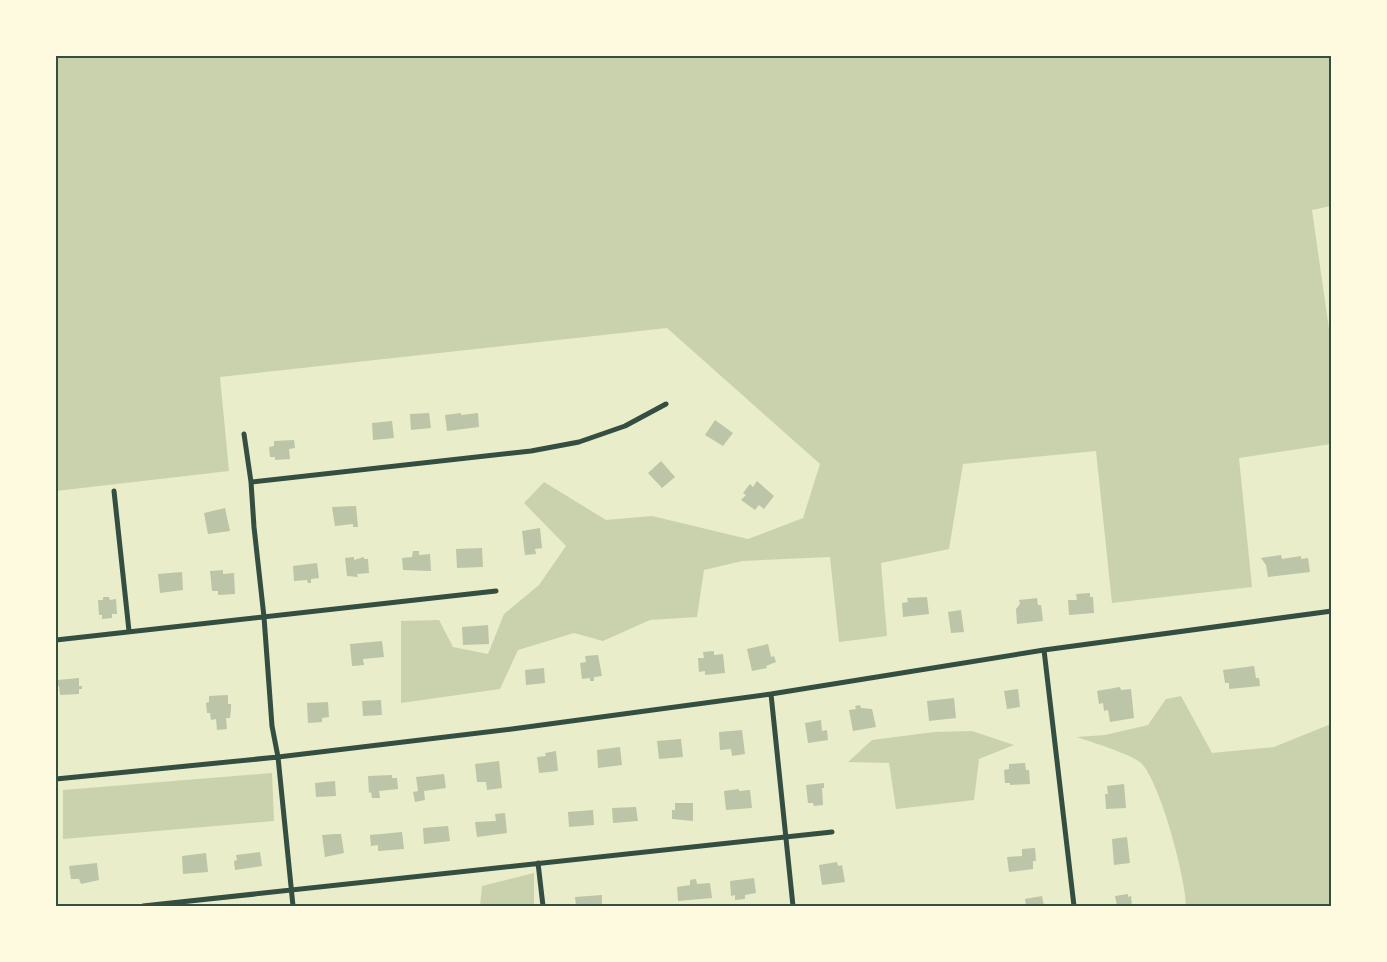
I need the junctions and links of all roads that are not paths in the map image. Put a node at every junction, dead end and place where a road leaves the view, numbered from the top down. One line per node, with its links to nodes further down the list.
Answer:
1 (666, 404): 3 (street)
2 (244, 434): 3 (street)
3 (251, 482): 7 (street)
4 (114, 491): 8 (street)
5 (496, 591): 7 (street)
6 (1332, 610): 10 (street)
7 (264, 617): 8 (street); 12 (street)
8 (129, 631): 9 (street)
9 (56, 640)
10 (1044, 650): 11 (street); 22 (street)
11 (771, 694): 12 (street); 15 (street)
12 (278, 757): 13 (street); 17 (street)
13 (56, 780)
14 (832, 832): 15 (street)
15 (785, 837): 16 (street); 21 (street)
16 (538, 863): 17 (street); 20 (street)
17 (291, 889): 18 (street); 19 (street)
18 (143, 906)
19 (293, 906)
20 (543, 906)
21 (793, 906)
22 (1074, 906)

